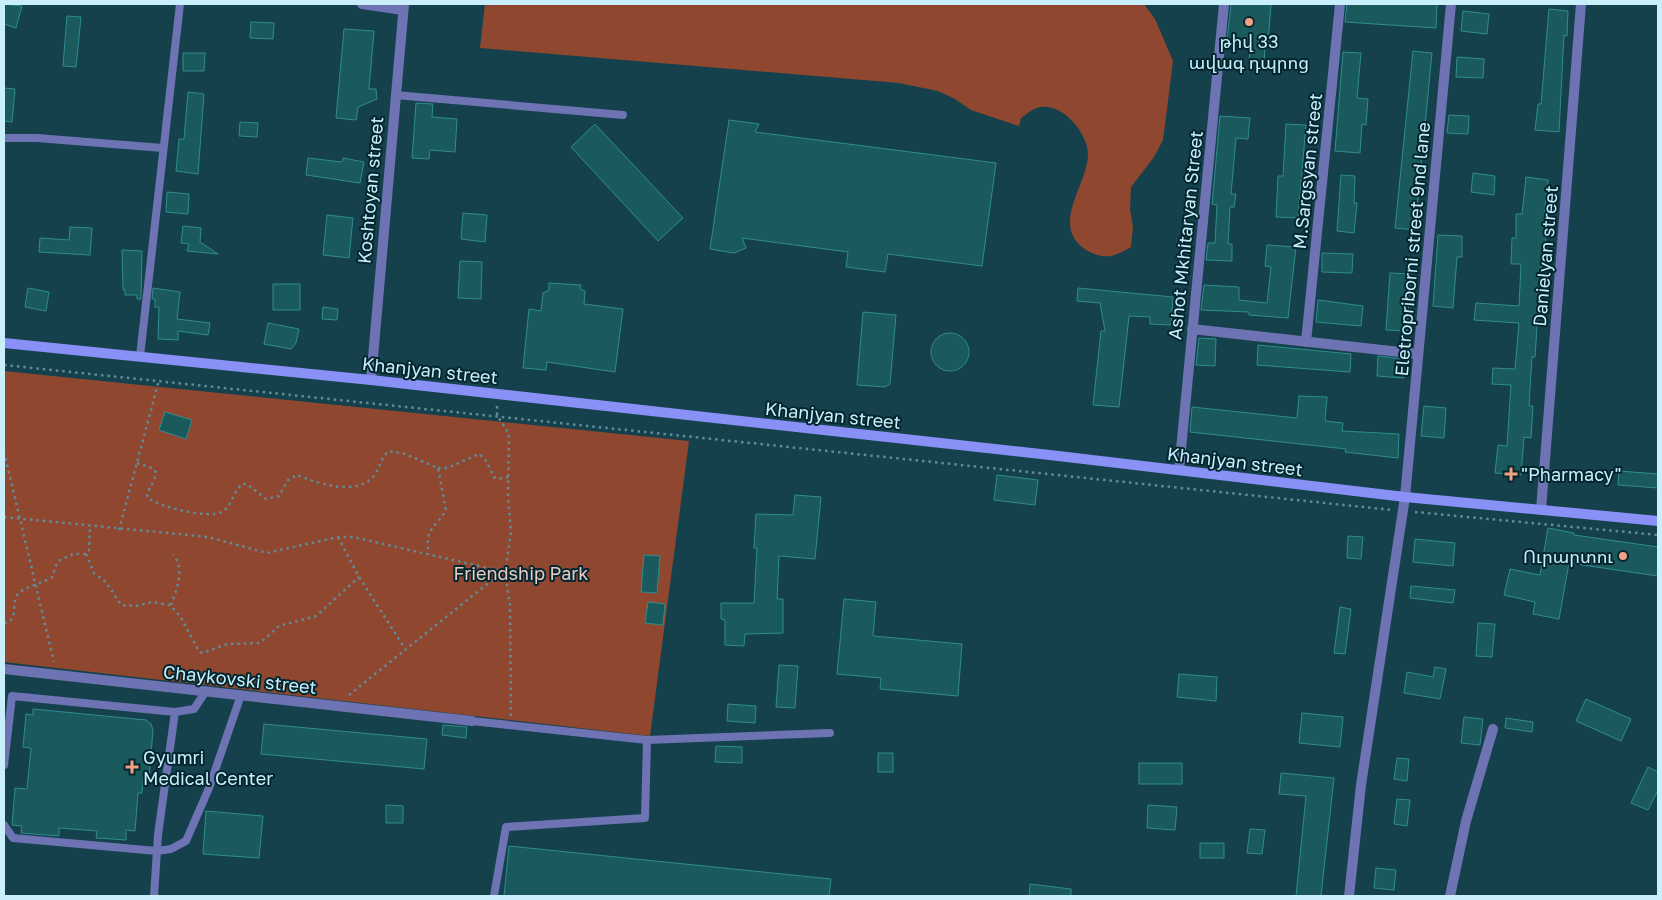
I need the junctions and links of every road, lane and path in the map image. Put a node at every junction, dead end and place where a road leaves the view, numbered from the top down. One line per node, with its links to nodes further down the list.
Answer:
1 (180, 4): 11 (lane)
2 (362, 4): 7 (street)
3 (1224, 4): 12 (street, Ashot Mkhitaryan Street)
4 (1340, 4): 13 (street, M.Sargsyan street)
5 (1451, 4): 15 (street, Eletropriborni street 9nd lane)
6 (1581, 4): 28 (street, Danielyan street)
7 (403, 7): 8 (street, Koshtoyan street)
8 (394, 94): 9 (lane); 19 (street, Koshtoyan street)
9 (623, 115)
10 (4, 138): 11 (lane)
11 (163, 148): 16 (lane)
12 (1192, 329): 13 (street); 25 (street, Ashot Mkhitaryan Street)
13 (1306, 342): 15 (street)
14 (4, 343): 16 (main road, Khanjyan street)
15 (1418, 354): 27 (street, Eletropriborni street 9nd lane)
16 (140, 356): 19 (main road, Khanjyan street)
17 (4, 364): 18 (path)
18 (159, 380): 21 (path); 23 (path)
19 (371, 380): 20 (main road, Khanjyan street)
20 (497, 394): 21 (path); 25 (main road, Khanjyan street)
21 (497, 415): 26 (path); 29 (path)
22 (4, 452): 31 (path)
23 (137, 463): 24 (path); 34 (path)
24 (438, 468): 26 (path); 38 (path)
25 (1179, 470): 27 (main road, Khanjyan street)
26 (508, 478): 40 (path)
27 (1405, 497): 28 (main road, Khanjyan street); 29 (street, Eletropriborni street 9nd lane)
28 (1541, 510): 32 (main road, Khanjyan street)
29 (1403, 511): 35 (path); 62 (street, Eletropriborni street 9nd lane)
30 (4, 517): 31 (path)
31 (20, 519): 33 (path); 42 (path)
32 (1658, 521)
33 (90, 527): 34 (path); 37 (path)
34 (119, 530): 36 (path)
35 (1658, 535)
36 (338, 537): 38 (path); 41 (path)
37 (86, 554): 42 (path); 43 (path)
38 (429, 554): 40 (path)
39 (173, 556): 43 (path)
40 (504, 572): 45 (path); 53 (path)
41 (359, 576): 43 (path); 45 (path)
42 (36, 586): 44 (path); 46 (path)
43 (171, 606)
44 (4, 623)
45 (406, 650): 50 (path)
46 (54, 664)
47 (4, 669): 48 (street, Chaykovski street)
48 (206, 691): 49 (street, Chaykovski street); 51 (lane)
49 (240, 695): 52 (street, Chaykovski street); 59 (lane)
50 (342, 701)
51 (175, 712): 57 (lane); 59 (lane)
52 (472, 721): 53 (lane)
53 (511, 726): 56 (lane)
54 (1493, 730): 63 (street)
55 (830, 733): 56 (lane)
56 (647, 740): 61 (lane)
57 (4, 764)
58 (4, 825): 59 (lane)
59 (157, 852): 60 (lane)
60 (154, 896)
61 (494, 896)
62 (1349, 896)
63 (1450, 896)

